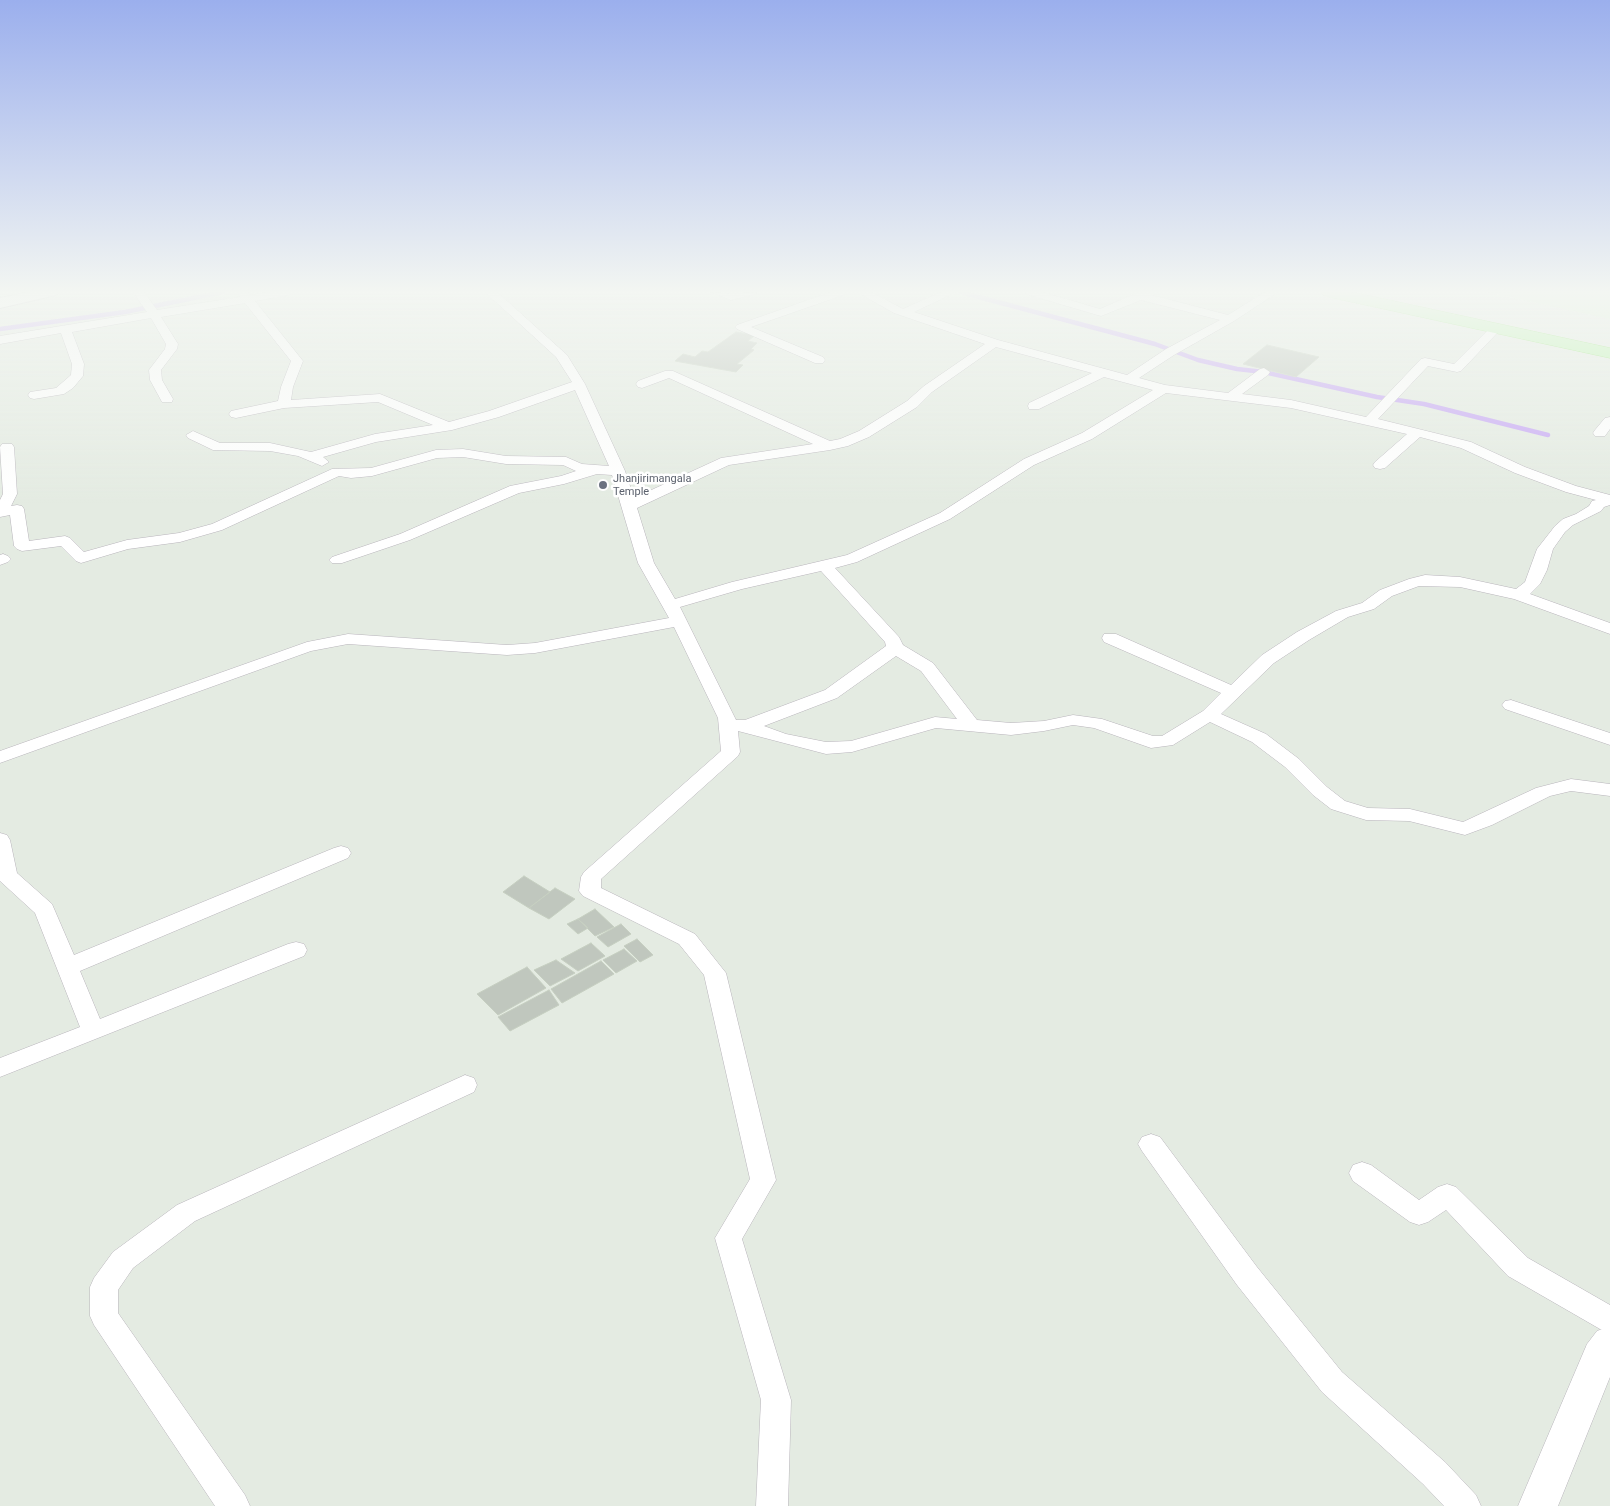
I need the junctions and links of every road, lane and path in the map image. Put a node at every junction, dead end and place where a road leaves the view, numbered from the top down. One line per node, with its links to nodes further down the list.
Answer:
1 (77, 362): 17 (street)
2 (162, 362): 19 (street)
3 (297, 362): 20 (street)
4 (566, 362): 14 (street)
5 (966, 362): 30 (street)
6 (1067, 362): 11 (street)
7 (1154, 362): 13 (street)
8 (1425, 362): 23 (street)
9 (1426, 362): 10 (street)
10 (1463, 362)
11 (1104, 372): 13 (street); 21 (street)
12 (1264, 372): 18 (street)
13 (1130, 378): 16 (street)
14 (579, 384): 25 (street); 35 (street)
15 (642, 384): 30 (street)
16 (1164, 389): 18 (street); 41 (street)
17 (34, 395)
18 (1230, 397): 23 (street)
19 (167, 399)
20 (284, 404): 22 (street); 25 (street)
21 (1034, 406)
22 (236, 414)
23 (1370, 420): 26 (street)
24 (1610, 421): 28 (street)
25 (447, 427): 32 (street)
26 (1417, 432): 33 (street); 37 (street)
27 (193, 434): 32 (street)
28 (1605, 434): 29 (street)
29 (1610, 444)
30 (830, 446): 38 (street)
31 (7, 447): 39 (street)
32 (312, 456): 36 (street)
33 (1380, 465)
34 (595, 470): 35 (street); 36 (street); 40 (street)
35 (618, 471): 38 (street)
36 (338, 472): 39 (street)
37 (1610, 500): 42 (street)
38 (629, 506): 43 (street)
39 (0, 513)
40 (337, 560)
41 (824, 565): 43 (street); 46 (street)
42 (1519, 595): 44 (street); 47 (street)
43 (675, 613): 51 (street); 53 (street)
44 (1610, 629)
45 (1110, 638): 47 (street)
46 (895, 648): 50 (street); 51 (street)
47 (1233, 692): 49 (street)
48 (1512, 705): 52 (street)
49 (1209, 715): 50 (street); 54 (street)
50 (970, 724): 51 (street)
51 (737, 725): 67 (street)
52 (1610, 739)
53 (0, 756)
54 (1610, 790)
55 (0, 840): 58 (street)
56 (341, 854): 58 (street)
57 (296, 950): 59 (street)
58 (67, 967): 59 (street)
59 (93, 1031): 60 (street)
60 (0, 1068)
61 (464, 1085): 66 (street)
62 (1151, 1144): 68 (street)
63 (1362, 1174): 64 (street)
64 (1610, 1320)
65 (1610, 1343): 69 (street)
66 (234, 1506)
67 (772, 1506)
68 (1465, 1506)
69 (1538, 1506)

